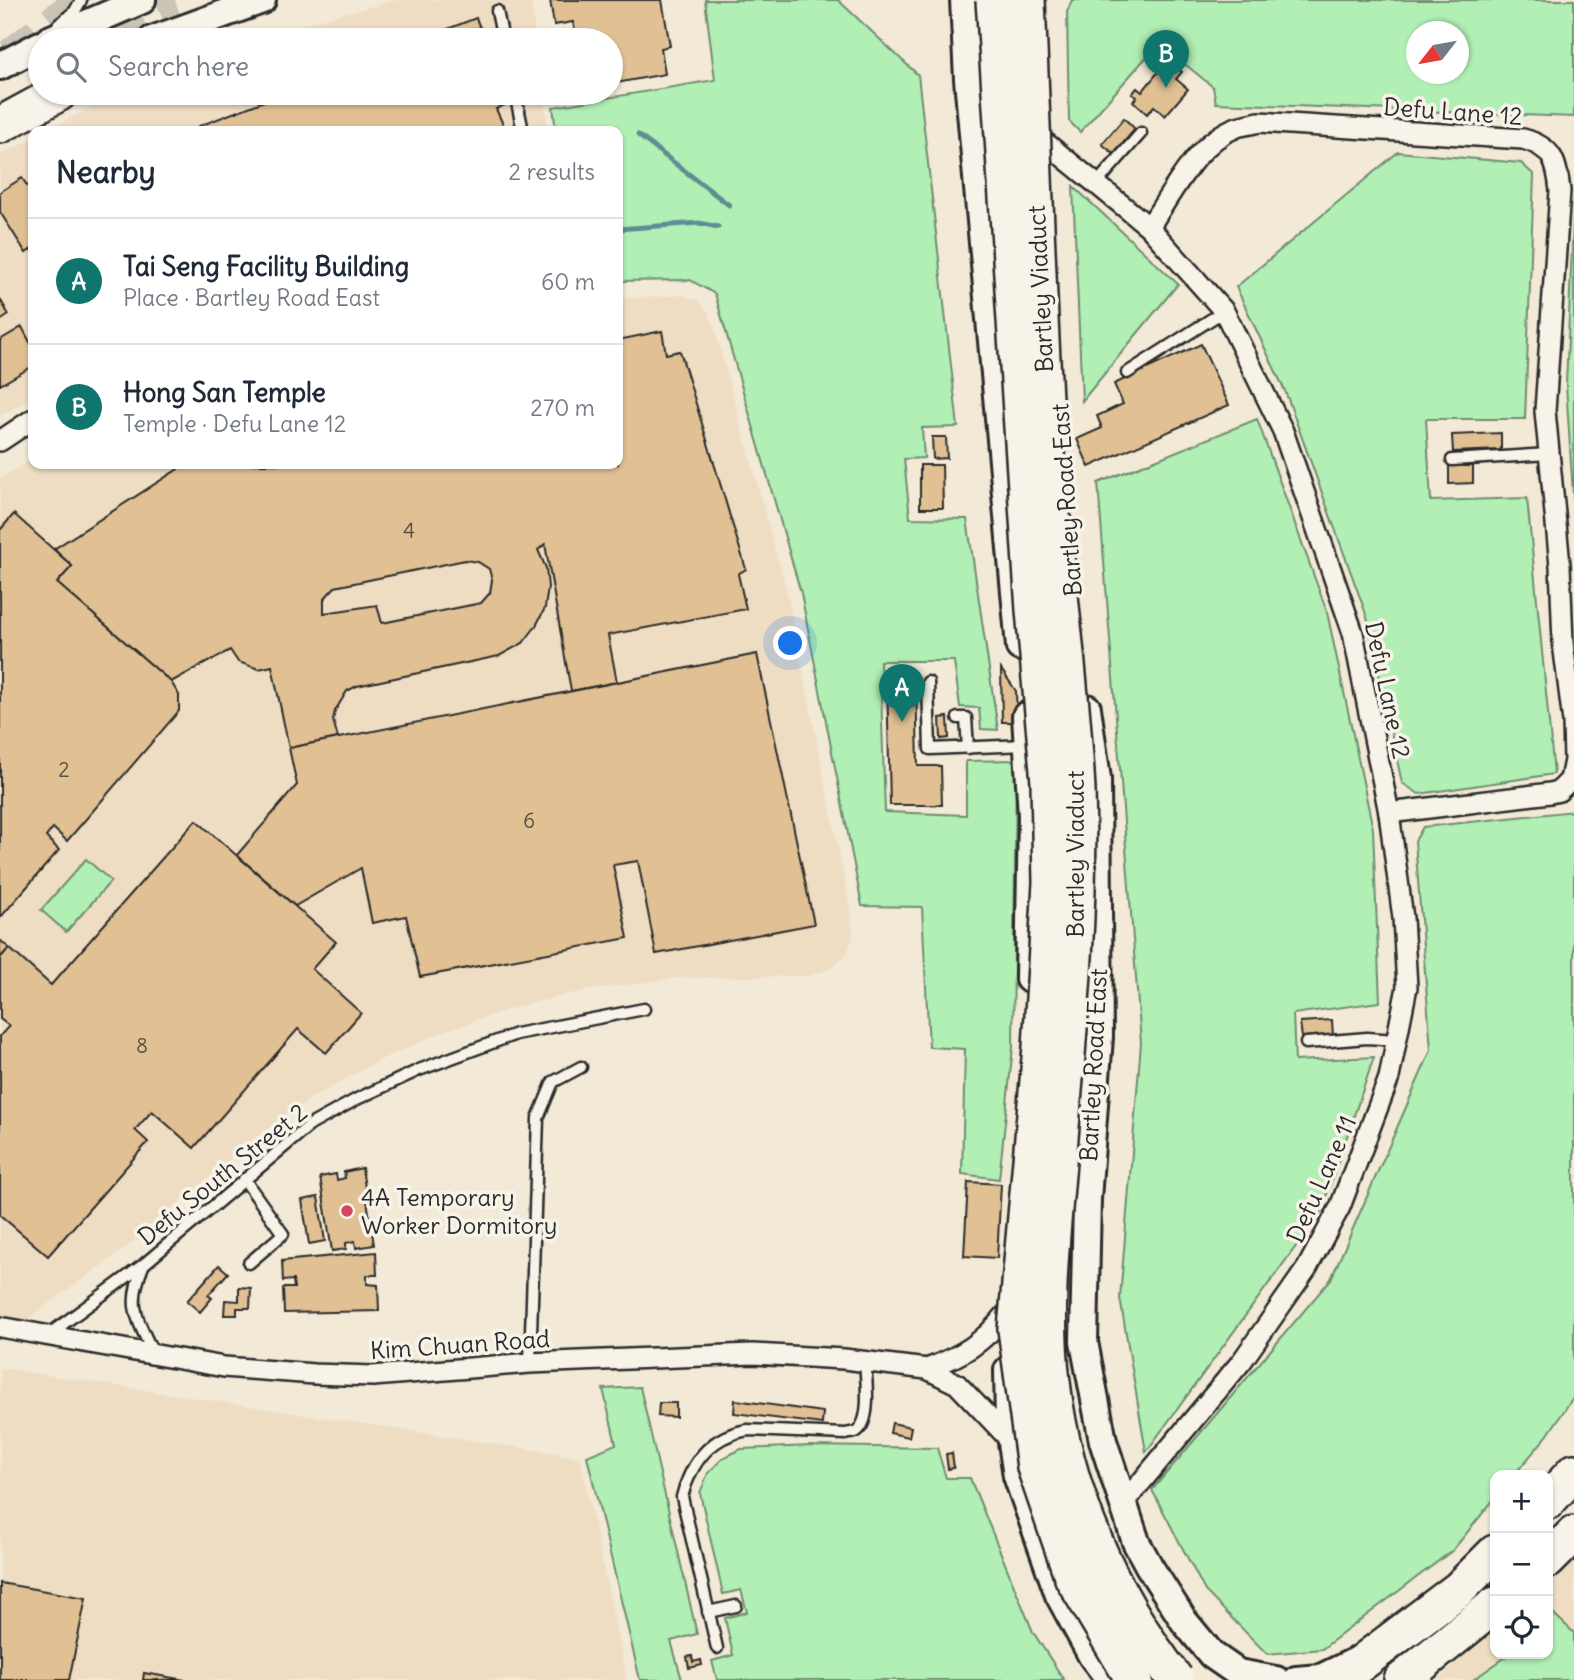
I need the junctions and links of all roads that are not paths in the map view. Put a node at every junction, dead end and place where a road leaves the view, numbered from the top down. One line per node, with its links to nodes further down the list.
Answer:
1 (81, 0): 8 (lane)
2 (142, 0): 9 (main road)
3 (262, 0): 10 (main road)
4 (1027, 0): 68 (highway, Bartley Viaduct, bridge)
5 (1038, 0): 19 (main road, Bartley Road East)
6 (970, 3): 25 (main road); 67 (highway, Bartley Viaduct, bridge)
7 (497, 11): 11 (lane)
8 (54, 28)
9 (77, 28)
10 (185, 28)
11 (501, 28)
12 (28, 94): 15 (main road)
13 (37, 105): 16 (highway)
14 (518, 105): 17 (lane)
15 (0, 108)
16 (0, 125)
17 (522, 126)
18 (1140, 134): 20 (lane)
19 (1054, 158): 20 (street, Defu Lane 12); 26 (main road, Bartley Road East)
20 (1096, 184): 21 (street, Defu Lane 12)
21 (1149, 227): 22 (street, Defu Lane 12); 28 (street, Defu Lane 12)
22 (1224, 311): 23 (lane); 35 (street, Defu Lane 12)
23 (1127, 373)
24 (28, 422): 27 (street)
25 (1000, 427): 26 (main road); 33 (main road)
26 (1062, 431): 37 (main road, Bartley Road East)
27 (0, 440)
28 (1549, 454): 29 (lane); 30 (street, Defu Lane 12)
29 (1452, 460)
30 (1567, 564): 35 (street, Defu Lane 12)
31 (928, 682): 34 (lane)
32 (958, 718): 34 (lane)
33 (1028, 745): 34 (lane); 36 (main road)
34 (968, 748)
35 (1389, 813): 39 (street, Defu Lane 11)
36 (1030, 933): 37 (main road); 45 (main road)
37 (1098, 940): 49 (main road, Bartley Road East)
38 (644, 1009): 42 (lane, Defu South Street 2)
39 (1396, 1040): 40 (lane); 57 (street, Defu Lane 11)
40 (1306, 1042)
41 (581, 1067): 52 (lane)
42 (244, 1180): 43 (lane); 44 (lane, Defu South Street 2)
43 (249, 1263)
44 (143, 1265): 47 (lane, Defu South Street 2); 48 (lane, Defu South Street 2)
45 (1007, 1313): 50 (main road); 53 (street)
46 (0, 1327): 47 (street, Kim Chuan Road)
47 (48, 1335): 48 (street, Kim Chuan Road)
48 (153, 1353): 52 (street, Kim Chuan Road)
49 (1087, 1359): 50 (main road); 57 (main road, Bartley Road East)
50 (1007, 1360): 54 (main road)
51 (865, 1362): 52 (street, Kim Chuan Road); 53 (street, Kim Chuan Road); 63 (lane)
52 (530, 1363)
53 (927, 1369): 54 (street)
54 (1013, 1443): 66 (main road)
55 (1574, 1472): 56 (highway)
56 (1553, 1495)
57 (1123, 1504): 69 (main road, Bartley Road East)
58 (1574, 1534): 59 (highway)
59 (1553, 1555)
60 (1490, 1558): 65 (highway)
61 (736, 1606): 63 (lane)
62 (1490, 1609): 72 (highway)
63 (708, 1612): 64 (lane)
64 (717, 1648)
65 (1371, 1654): 70 (main road); 71 (highway)
66 (1110, 1680)
67 (1134, 1680)
68 (1176, 1680)
69 (1276, 1680)
70 (1296, 1680)
71 (1339, 1680)
72 (1402, 1680)

